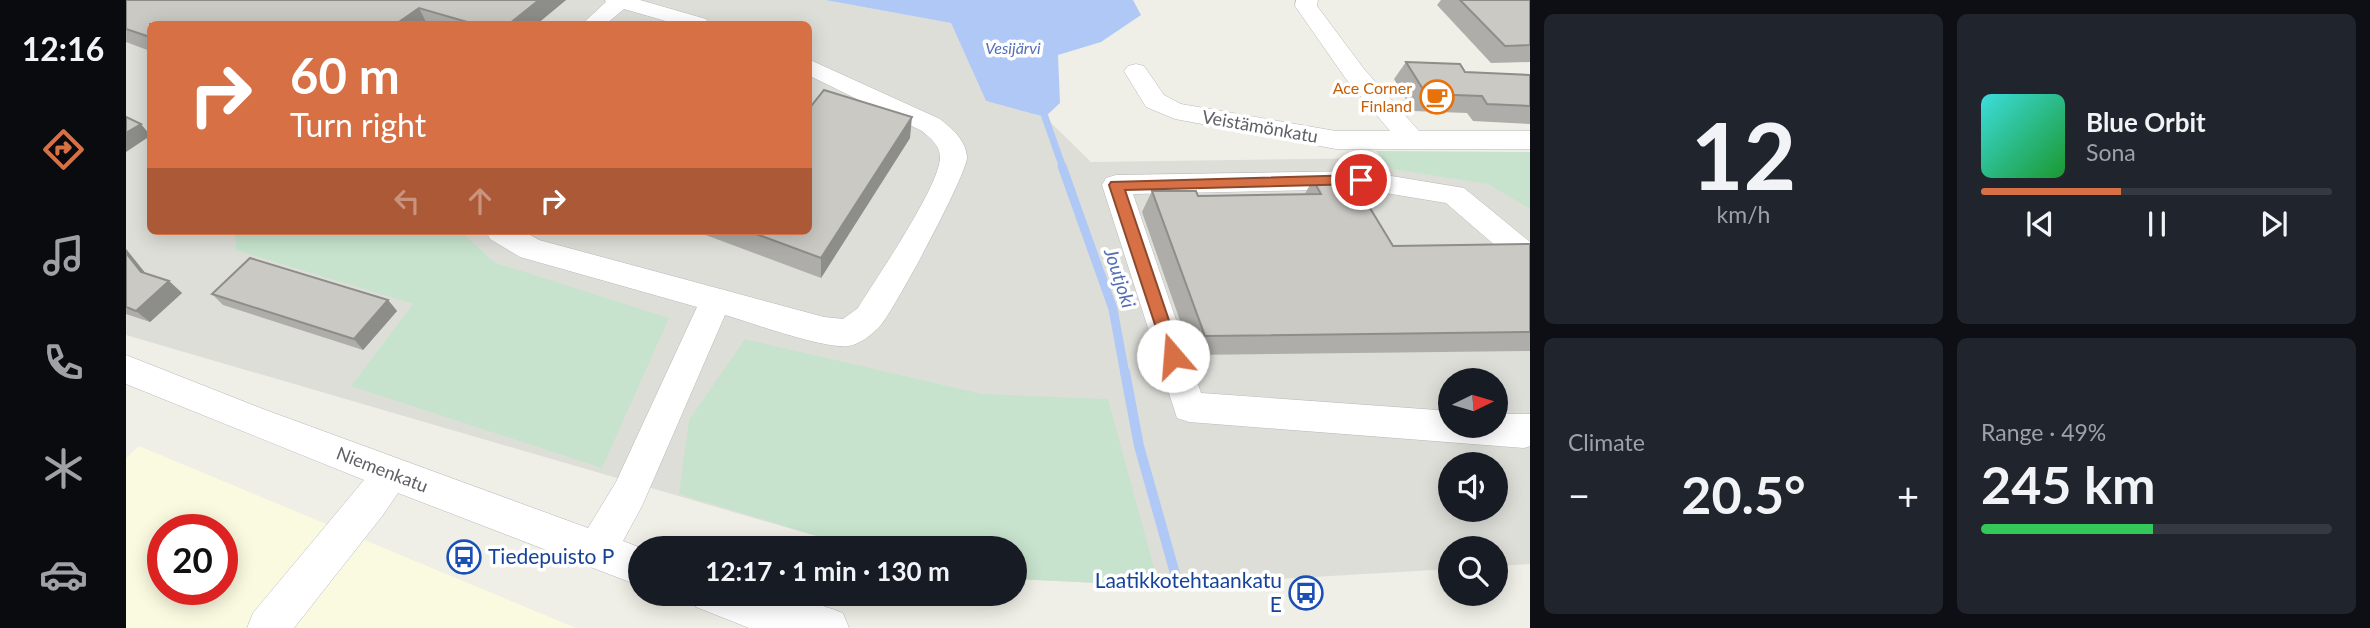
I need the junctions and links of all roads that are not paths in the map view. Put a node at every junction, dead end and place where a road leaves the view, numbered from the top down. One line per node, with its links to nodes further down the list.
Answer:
1 (1307, 0): 7 (street)
2 (619, 1): 3 (street); 4 (street)
3 (596, 21)
4 (688, 21)
5 (812, 68): 11 (street)
6 (1136, 71): 7 (street, Veistämönkatu)
7 (1412, 140): 8 (street, Veistämönkatu)
8 (1530, 140)
9 (507, 235): 11 (street)
10 (1530, 258): 13 (street)
11 (715, 301): 15 (street)
12 (126, 369): 14 (street, Niemenkatu)
13 (1528, 434)
14 (390, 473): 15 (street, Niemenkatu); 18 (street)
15 (597, 550): 16 (street, Niemenkatu)
16 (628, 562)
17 (743, 606): 19 (street)
18 (268, 628)
19 (828, 628)

